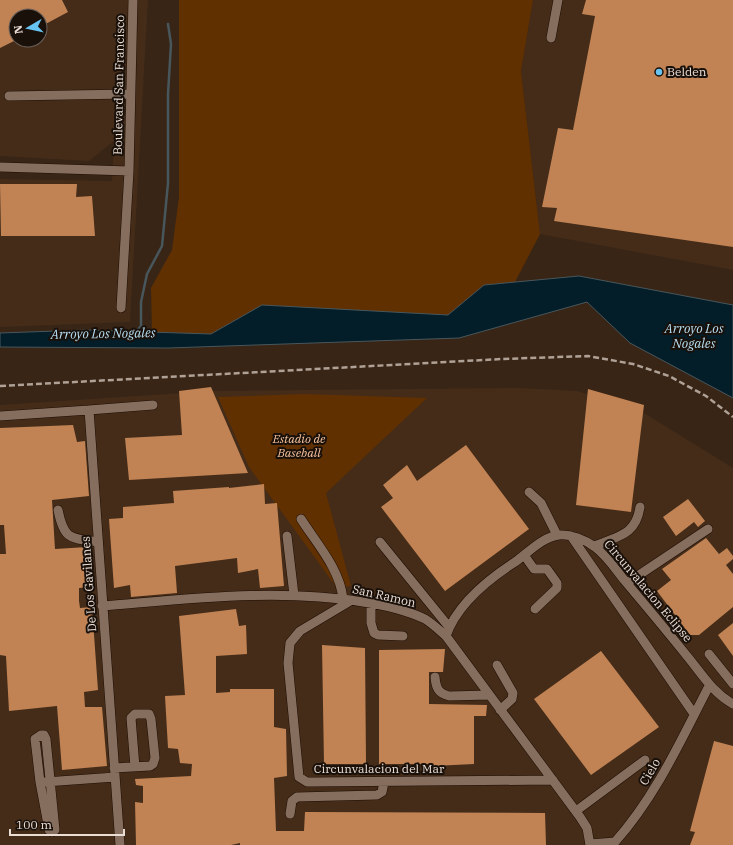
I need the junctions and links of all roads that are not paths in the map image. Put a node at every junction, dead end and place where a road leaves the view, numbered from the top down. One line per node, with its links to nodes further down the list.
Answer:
1 (132, 0): 4 (street, Boulevard San Francisco)
2 (558, 0): 3 (street)
3 (551, 38)
4 (129, 94): 5 (street); 7 (street, Boulevard San Francisco)
5 (9, 96)
6 (0, 168): 7 (street)
7 (129, 172): 8 (street, Boulevard San Francisco)
8 (121, 308)
9 (152, 405): 10 (street)
10 (89, 410): 11 (street); 20 (street, De Los Gavilanes)
11 (0, 416)
12 (529, 492): 17 (street)
13 (640, 507): 22 (street)
14 (58, 510): 20 (street)
15 (301, 519): 26 (street)
16 (708, 529): 24 (street)
17 (557, 535): 19 (street, Circunvalacion Eclipse); 23 (street)
18 (287, 536): 25 (street)
19 (571, 536): 22 (street, Circunvalacion Eclipse); 41 (street)
20 (98, 542): 28 (street, De Los Gavilanes)
21 (380, 542): 30 (street)
22 (595, 546): 24 (street, Circunvalacion Eclipse)
23 (524, 555): 29 (street); 30 (street)
24 (627, 583): 37 (street, Circunvalacion Eclipse)
25 (294, 595): 26 (street, San Ramon); 28 (street, San Ramon)
26 (348, 600): 27 (street, San Ramon); 48 (street, Circunvalacion del Mar)
27 (371, 603): 31 (street); 32 (street, San Ramon)
28 (102, 606): 44 (street, De Los Gavilanes)
29 (535, 609)
30 (449, 627): 32 (street)
31 (403, 636)
32 (446, 636): 38 (street, San Ramon)
33 (709, 654): 36 (street)
34 (497, 665): 40 (street)
35 (435, 677): 38 (street)
36 (733, 684)
37 (709, 686): 39 (street, Circunvalacion Eclipse); 41 (street, Cielo)
38 (489, 696): 40 (street, San Ramon)
39 (733, 704)
40 (500, 710): 45 (street, San Ramon)
41 (694, 714): 51 (street, Cielo)
42 (645, 760): 49 (street)
43 (135, 767): 43 (street); 44 (street)
44 (114, 772): 46 (street); 52 (street, De Los Gavilanes)
45 (553, 780): 48 (street, Circunvalacion del Mar); 49 (street, San Ramon)
46 (51, 781): 47 (street); 47 (street); 47 (street)
47 (40, 782)
48 (384, 782): 50 (street)
49 (576, 811): 53 (street, San Ramon)
50 (290, 814)
51 (615, 844): 53 (street, Cielo)
52 (120, 845)
53 (590, 845)

